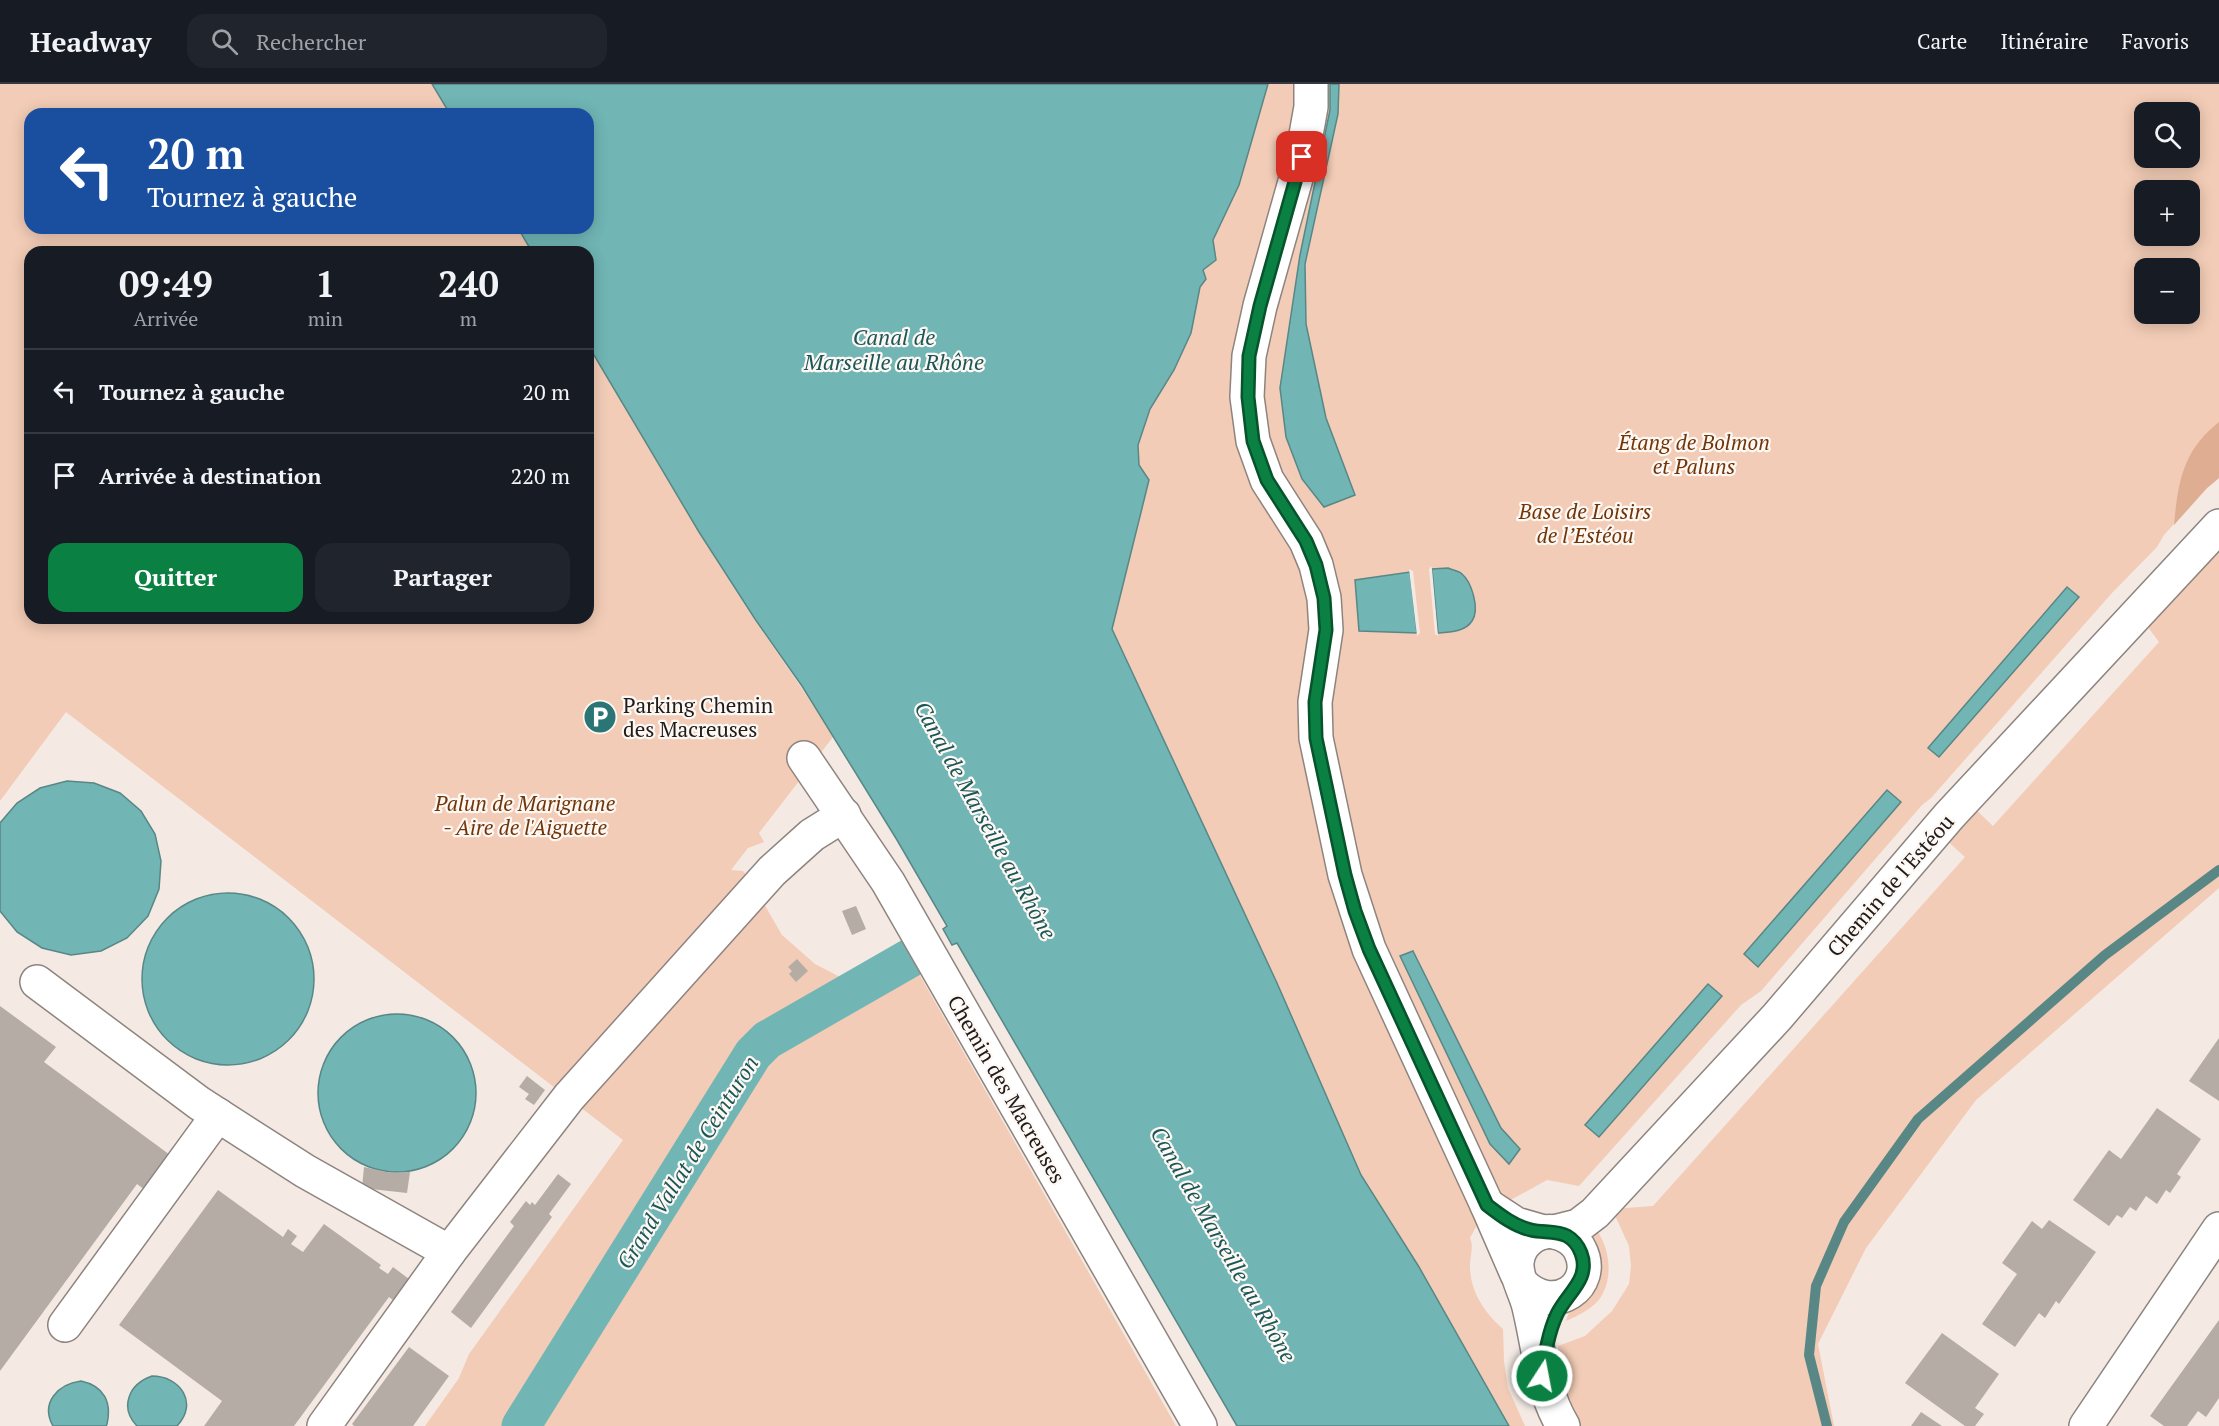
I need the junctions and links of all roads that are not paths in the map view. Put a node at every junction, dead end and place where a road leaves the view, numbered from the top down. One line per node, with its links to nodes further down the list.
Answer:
1 (1311, 84): 7 (street)
2 (2219, 526): 9 (street, Chemin de l'Estéou)
3 (804, 758): 4 (street, Chemin des Macreuses)
4 (844, 815): 10 (street); 16 (street, Chemin des Macreuses)
5 (37, 982): 6 (street)
6 (218, 1115): 10 (street); 13 (street)
7 (1487, 1205): 9 (street); 11 (street)
8 (2219, 1229): 18 (street)
9 (1549, 1232): 11 (street); 12 (street)
10 (449, 1252): 15 (street)
11 (1520, 1279): 12 (street); 14 (street)
12 (1574, 1290): 14 (street)
13 (65, 1325)
14 (1542, 1376): 17 (street)
15 (324, 1426)
16 (1200, 1426)
17 (1563, 1426)
18 (2086, 1426)

